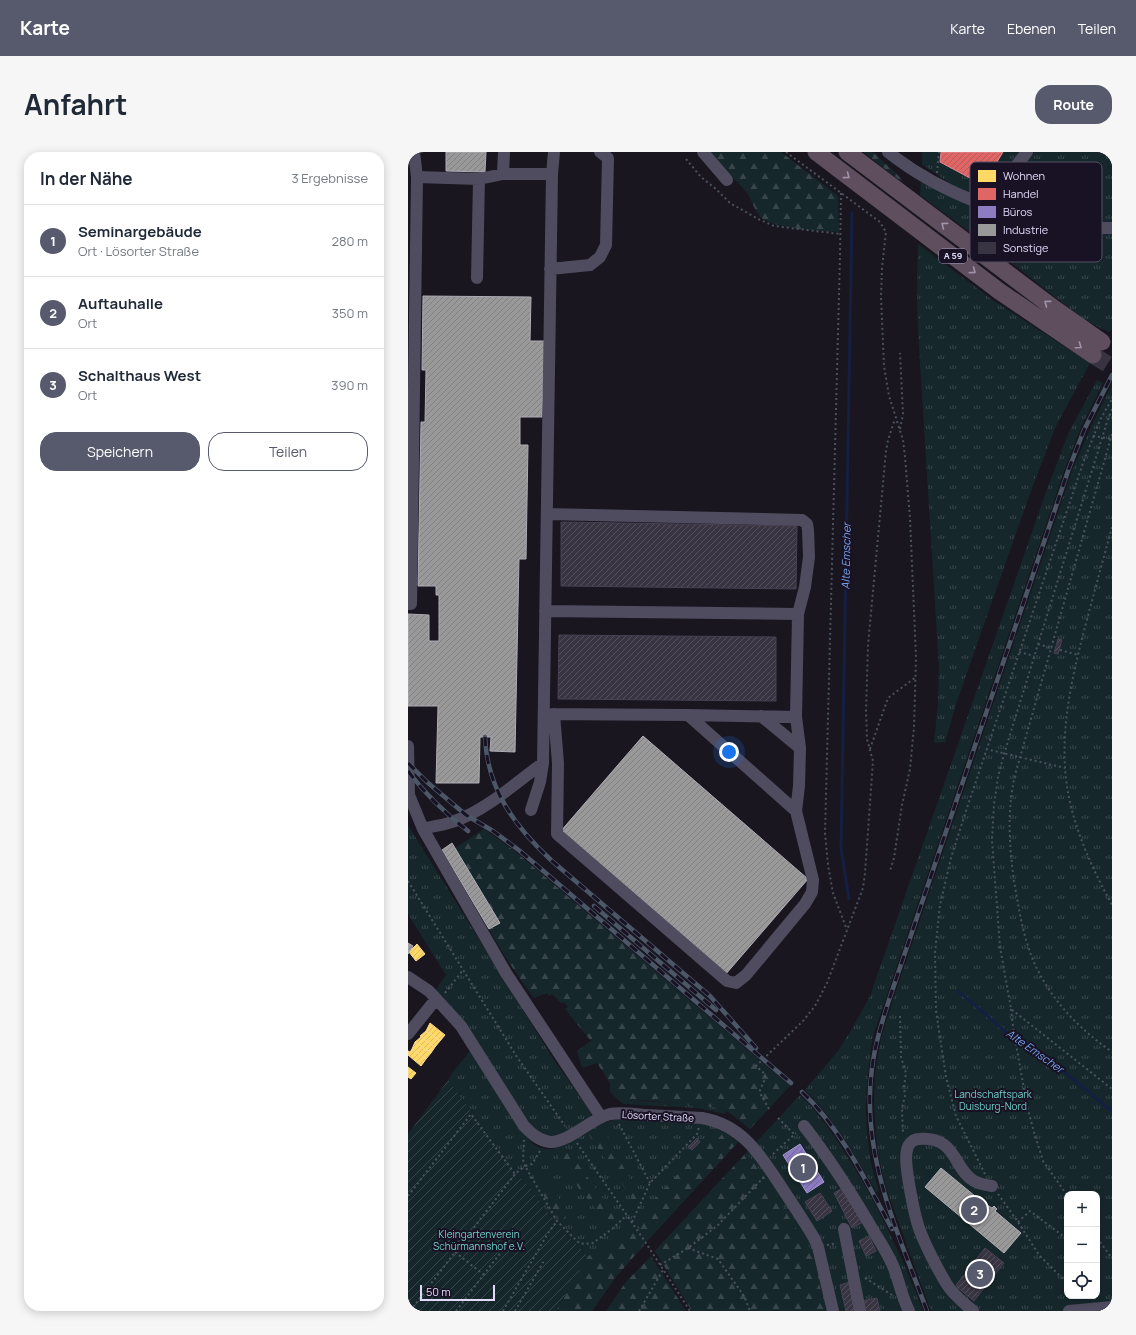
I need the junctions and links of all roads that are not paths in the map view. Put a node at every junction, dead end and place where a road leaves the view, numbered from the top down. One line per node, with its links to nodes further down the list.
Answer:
1 (414, 152): 13 (street)
2 (504, 152): 11 (street)
3 (554, 152): 12 (street)
4 (600, 152): 21 (street)
5 (703, 152): 15 (street)
6 (816, 152): 20 (highway, A 59, one-way to 20)
7 (847, 152): 19 (highway, A 59, one-way to 7)
8 (888, 152): 16 (street)
9 (1027, 152): 10 (street)
10 (1019, 162)
11 (503, 174): 12 (street); 14 (street)
12 (552, 174): 21 (street)
13 (417, 177): 14 (street); 24 (street)
14 (479, 179): 22 (street)
15 (727, 180)
16 (970, 199)
17 (1102, 228): 18 (street)
18 (1112, 228)
19 (970, 244)
20 (993, 262)
21 (550, 269): 23 (street)
22 (477, 278)
23 (547, 514): 25 (street); 26 (street)
24 (408, 604)
25 (545, 611): 26 (street); 27 (street)
26 (798, 614): 30 (street)
27 (549, 714): 28 (street); 33 (street); 36 (street)
28 (688, 715): 29 (street); 36 (street)
29 (761, 716): 30 (street); 32 (street)
30 (796, 717): 32 (street)
31 (408, 746): 34 (street)
32 (800, 748): 36 (street)
33 (543, 763): 35 (street); 37 (street)
34 (409, 794): 37 (street)
35 (531, 810)
36 (796, 811)
37 (422, 829): 41 (street)
38 (408, 977): 39 (street, Lösorter Straße)
39 (439, 997): 40 (street); 41 (street, Lösorter Straße)
40 (408, 1034)
41 (601, 1117): 46 (street, Lösorter Straße)
42 (804, 1126): 48 (street)
43 (992, 1186): 49 (street)
44 (844, 1229): 47 (street)
45 (1112, 1307): 50 (street)
46 (833, 1311)
47 (860, 1311)
48 (909, 1311)
49 (973, 1311)
50 (1069, 1311)

